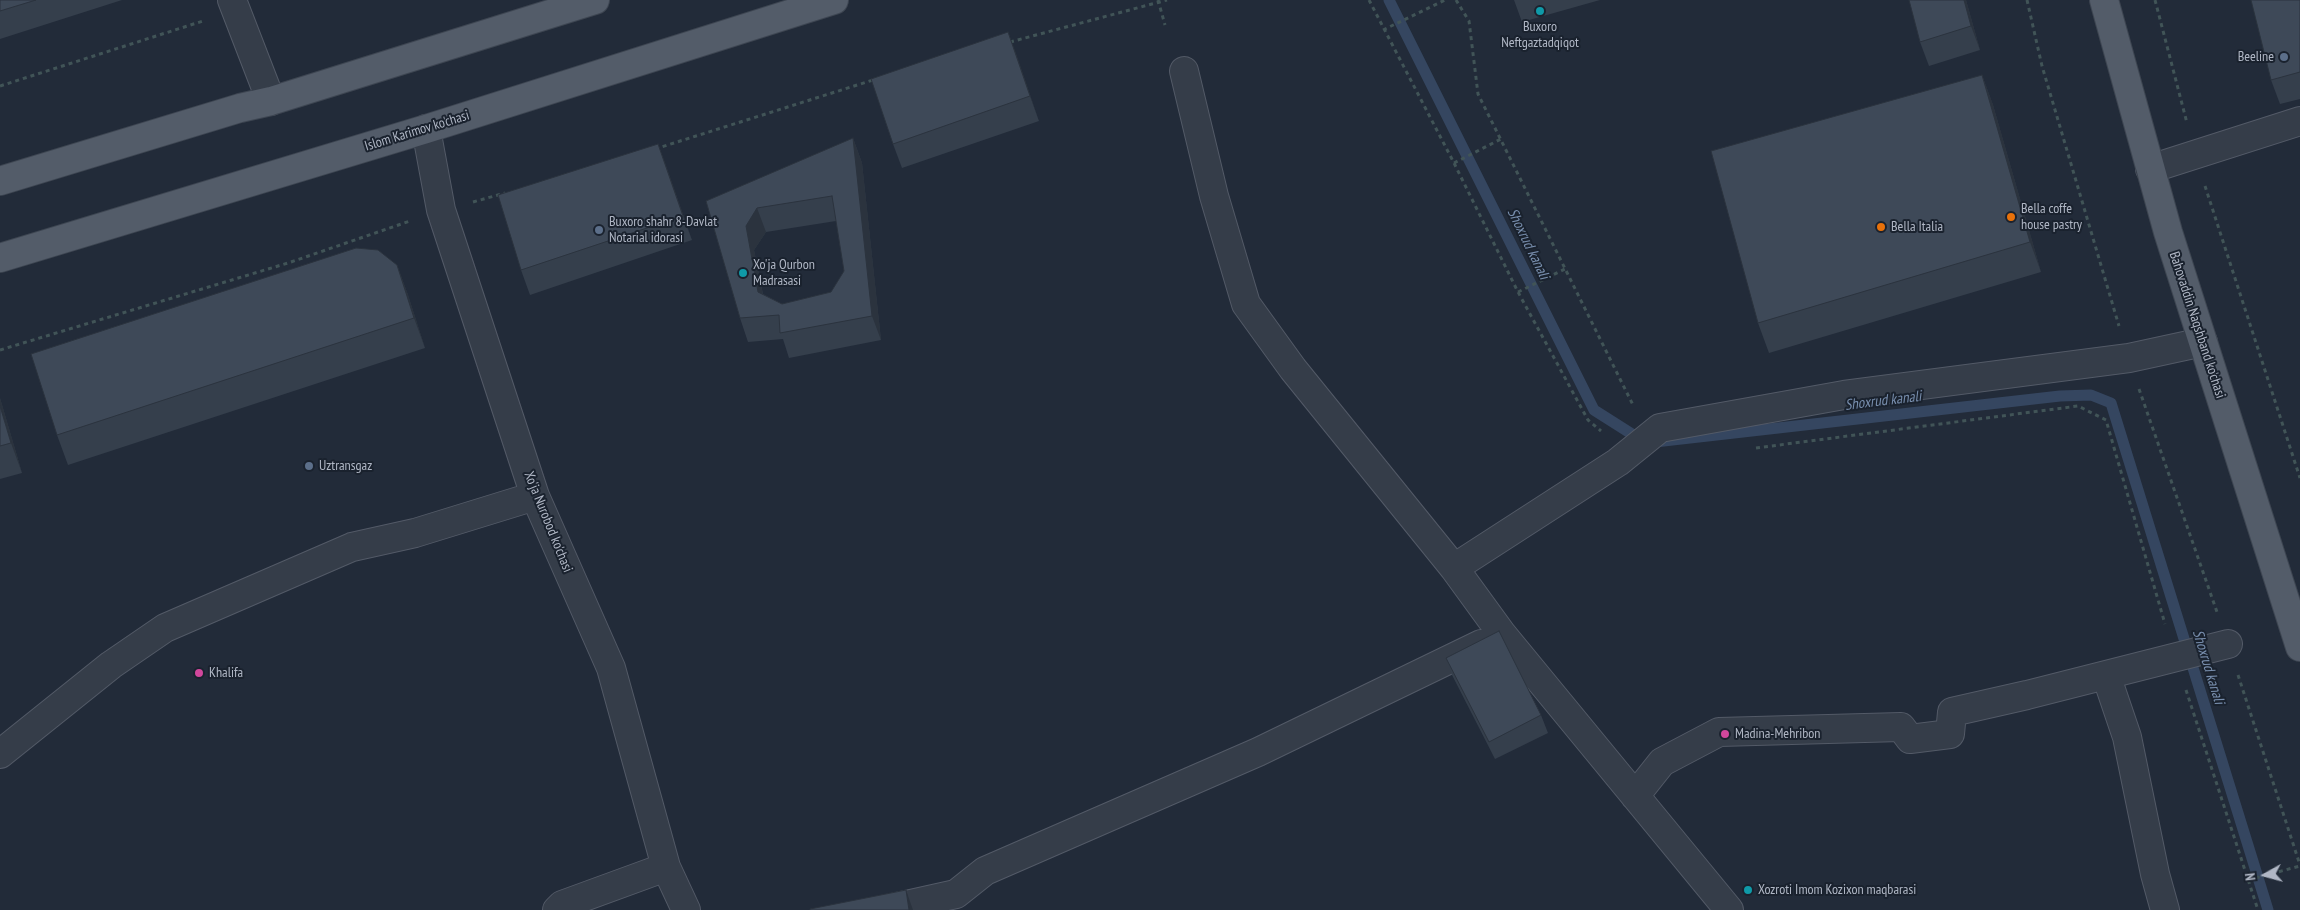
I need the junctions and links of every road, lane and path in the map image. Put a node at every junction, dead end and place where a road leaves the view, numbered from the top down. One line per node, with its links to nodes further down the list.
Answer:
1 (595, 0): 17 (main road)
2 (834, 0): 19 (main road, Islom Karimov ko'chasi)
3 (1167, 0): 9 (path)
4 (1369, 0): 12 (path)
5 (1445, 0): 12 (path)
6 (1456, 0): 20 (path)
7 (2104, 0): 24 (main road, Bahovaddin Naqshband ko'chasi)
8 (2155, 0): 22 (path)
9 (1158, 1): 11 (path); 13 (path)
10 (234, 6): 16 (path); 17 (street)
11 (1165, 25)
12 (1383, 30): 23 (path)
13 (1003, 44)
14 (1184, 71): 41 (street)
15 (880, 78): 21 (path)
16 (0, 86)
17 (271, 101): 25 (main road)
18 (2300, 121): 22 (street)
19 (426, 128): 27 (street, Xo'ja Nurobod ko'chasi); 28 (main road, Islom Karimov ko'chasi)
20 (1501, 139): 23 (path); 29 (path)
21 (652, 150)
22 (2195, 156): 24 (street); 39 (path)
23 (1454, 163): 30 (path)
24 (2150, 169): 31 (main road, Bahovaddin Naqshband ko'chasi)
25 (0, 181)
26 (509, 192): 27 (path)
27 (441, 210): 32 (path); 40 (street, Xo'ja Nurobod ko'chasi)
28 (0, 258)
29 (1565, 269): 30 (path); 37 (path)
30 (1518, 292): 37 (path)
31 (2203, 342): 37 (street); 44 (main road, Bahovaddin Naqshband ko'chasi)
32 (0, 350)
33 (2078, 400): 34 (path)
34 (2078, 406): 36 (path); 45 (path)
35 (1956, 414): 36 (path)
36 (1957, 422): 38 (path)
37 (1639, 445): 41 (street)
38 (1749, 449)
39 (2300, 478)
40 (535, 496): 47 (street); 50 (street, Xo'ja Nurobod ko'chasi)
41 (1454, 568): 42 (street)
42 (1502, 634): 48 (street); 54 (street)
43 (2228, 644): 45 (street); 49 (path)
44 (2300, 647)
45 (2184, 656): 46 (street); 51 (path)
46 (2106, 676): 48 (street); 56 (street)
47 (0, 754)
48 (1635, 796): 55 (street)
49 (2300, 865): 51 (path)
50 (666, 867): 52 (street); 53 (street, Xo'ja Nurobod ko'chasi)
51 (2248, 880): 57 (path)
52 (557, 910)
53 (686, 910)
54 (884, 910)
55 (1729, 910)
56 (2165, 910)
57 (2258, 910)

